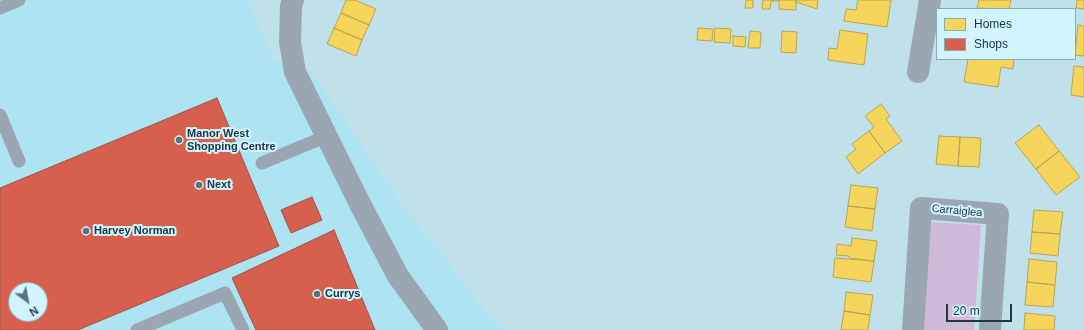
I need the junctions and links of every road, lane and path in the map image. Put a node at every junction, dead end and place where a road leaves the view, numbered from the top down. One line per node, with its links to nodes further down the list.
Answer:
1 (19, 0): 4 (lane)
2 (294, 0): 7 (street)
3 (930, 0): 5 (street)
4 (0, 8)
5 (918, 72)
6 (0, 115): 8 (lane)
7 (328, 136): 9 (lane); 12 (street)
8 (20, 161)
9 (262, 163)
10 (137, 330): 11 (lane)
11 (243, 330)
12 (437, 330)
13 (913, 330): 14 (street, Carraiglea)
14 (990, 330)

